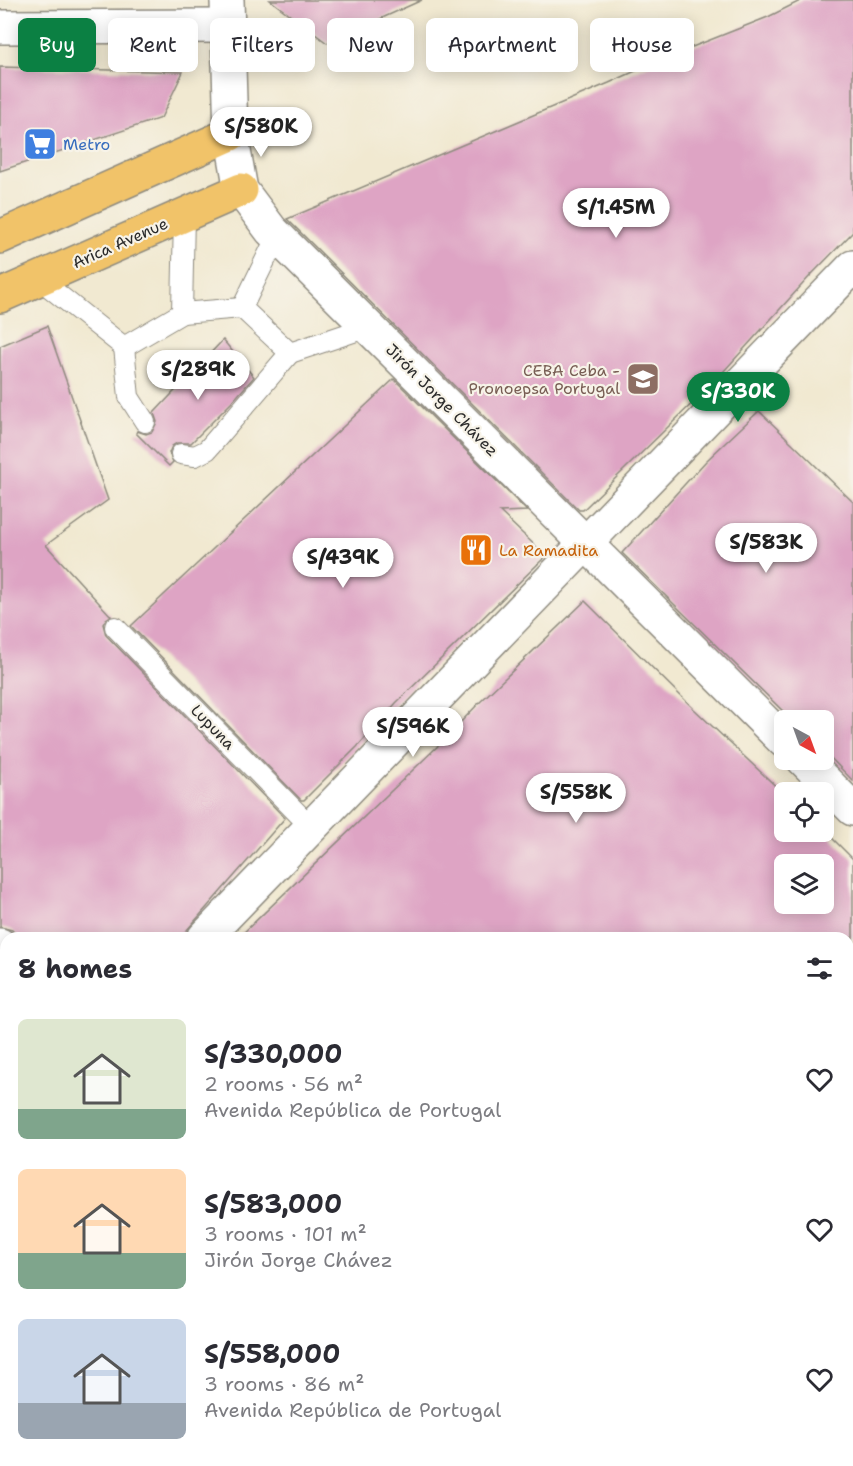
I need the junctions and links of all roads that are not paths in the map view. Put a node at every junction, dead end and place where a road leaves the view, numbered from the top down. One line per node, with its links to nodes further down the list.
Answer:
1 (228, 13): 2 (street); 3 (street, Jirón Jorge Chávez)
2 (0, 27)
3 (231, 134): 4 (street, Jirón Jorge Chávez); 7 (main road)
4 (241, 190): 5 (main road, Arica Avenue); 6 (street, Jirón Jorge Chávez)
5 (184, 215): 9 (main road, Arica Avenue); 12 (lane)
6 (277, 236): 11 (lane); 13 (street, Jirón Jorge Chávez)
7 (0, 237)
8 (853, 267): 18 (street)
9 (39, 279): 10 (main road, Arica Avenue); 14 (lane)
10 (0, 296)
11 (242, 308): 12 (lane); 15 (lane)
12 (182, 313): 14 (lane)
13 (368, 327): 15 (lane); 18 (street, Jirón Jorge Chávez)
14 (124, 347): 16 (lane)
15 (290, 353): 17 (lane)
16 (145, 422)
17 (181, 454)
18 (586, 543): 20 (street, Jirón Jorge Chávez); 23 (street)
19 (115, 627): 23 (lane, Lupuna)
20 (774, 731)
21 (814, 770): 22 (street)
22 (853, 809)
23 (311, 827): 24 (street)
24 (210, 932)

